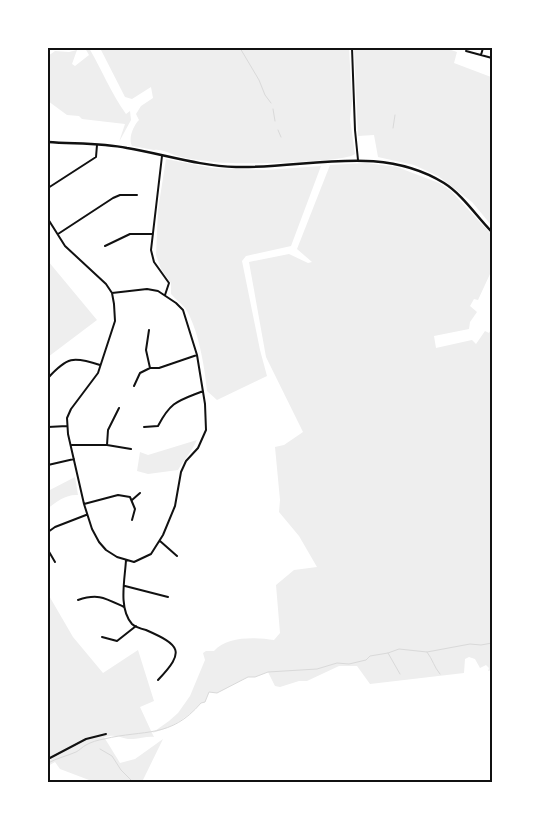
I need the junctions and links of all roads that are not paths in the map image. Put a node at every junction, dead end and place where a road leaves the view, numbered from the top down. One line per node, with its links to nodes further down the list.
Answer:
1 (352, 48): 9 (street)
2 (483, 48): 4 (street)
3 (466, 51): 4 (street)
4 (481, 55): 5 (street)
5 (492, 58)
6 (48, 142): 7 (street)
7 (98, 145): 8 (street); 10 (street)
8 (162, 154): 9 (street); 15 (street)
9 (358, 160): 13 (street)
10 (48, 188)
11 (134, 199): 14 (street)
12 (48, 219): 14 (street)
13 (492, 232)
14 (57, 234): 17 (street)
15 (152, 234): 16 (street); 18 (street)
16 (105, 246)
17 (112, 292): 18 (street); 23 (street)
18 (165, 295): 22 (street)
19 (149, 330): 20 (street)
20 (148, 335): 21 (street); 24 (street)
21 (153, 336)
22 (197, 356): 24 (street); 27 (street)
23 (100, 365): 25 (street); 29 (street)
24 (150, 368): 26 (street)
25 (48, 378)
26 (134, 386)
27 (203, 392): 31 (street); 43 (street)
28 (119, 408): 32 (street)
29 (67, 426): 30 (street); 33 (street)
30 (48, 427)
31 (144, 427)
32 (107, 445): 33 (street); 34 (street)
33 (71, 446): 35 (street)
34 (131, 449)
35 (74, 459): 36 (street); 39 (street)
36 (48, 465)
37 (140, 493): 38 (street)
38 (131, 500): 39 (street); 41 (street)
39 (84, 504): 40 (street)
40 (87, 515): 42 (street); 48 (street)
41 (132, 520)
42 (48, 532)
43 (160, 540): 46 (street); 48 (street)
44 (48, 550): 47 (street)
45 (56, 555): 47 (street)
46 (177, 556)
47 (53, 557): 49 (street)
48 (126, 560): 50 (street)
49 (55, 562)
50 (125, 586): 51 (street); 53 (street)
51 (168, 597)
52 (78, 600): 53 (street)
53 (124, 607): 54 (street)
54 (136, 626): 55 (street); 56 (street)
55 (102, 637)
56 (158, 680)
57 (106, 734): 58 (street)
58 (48, 759)

